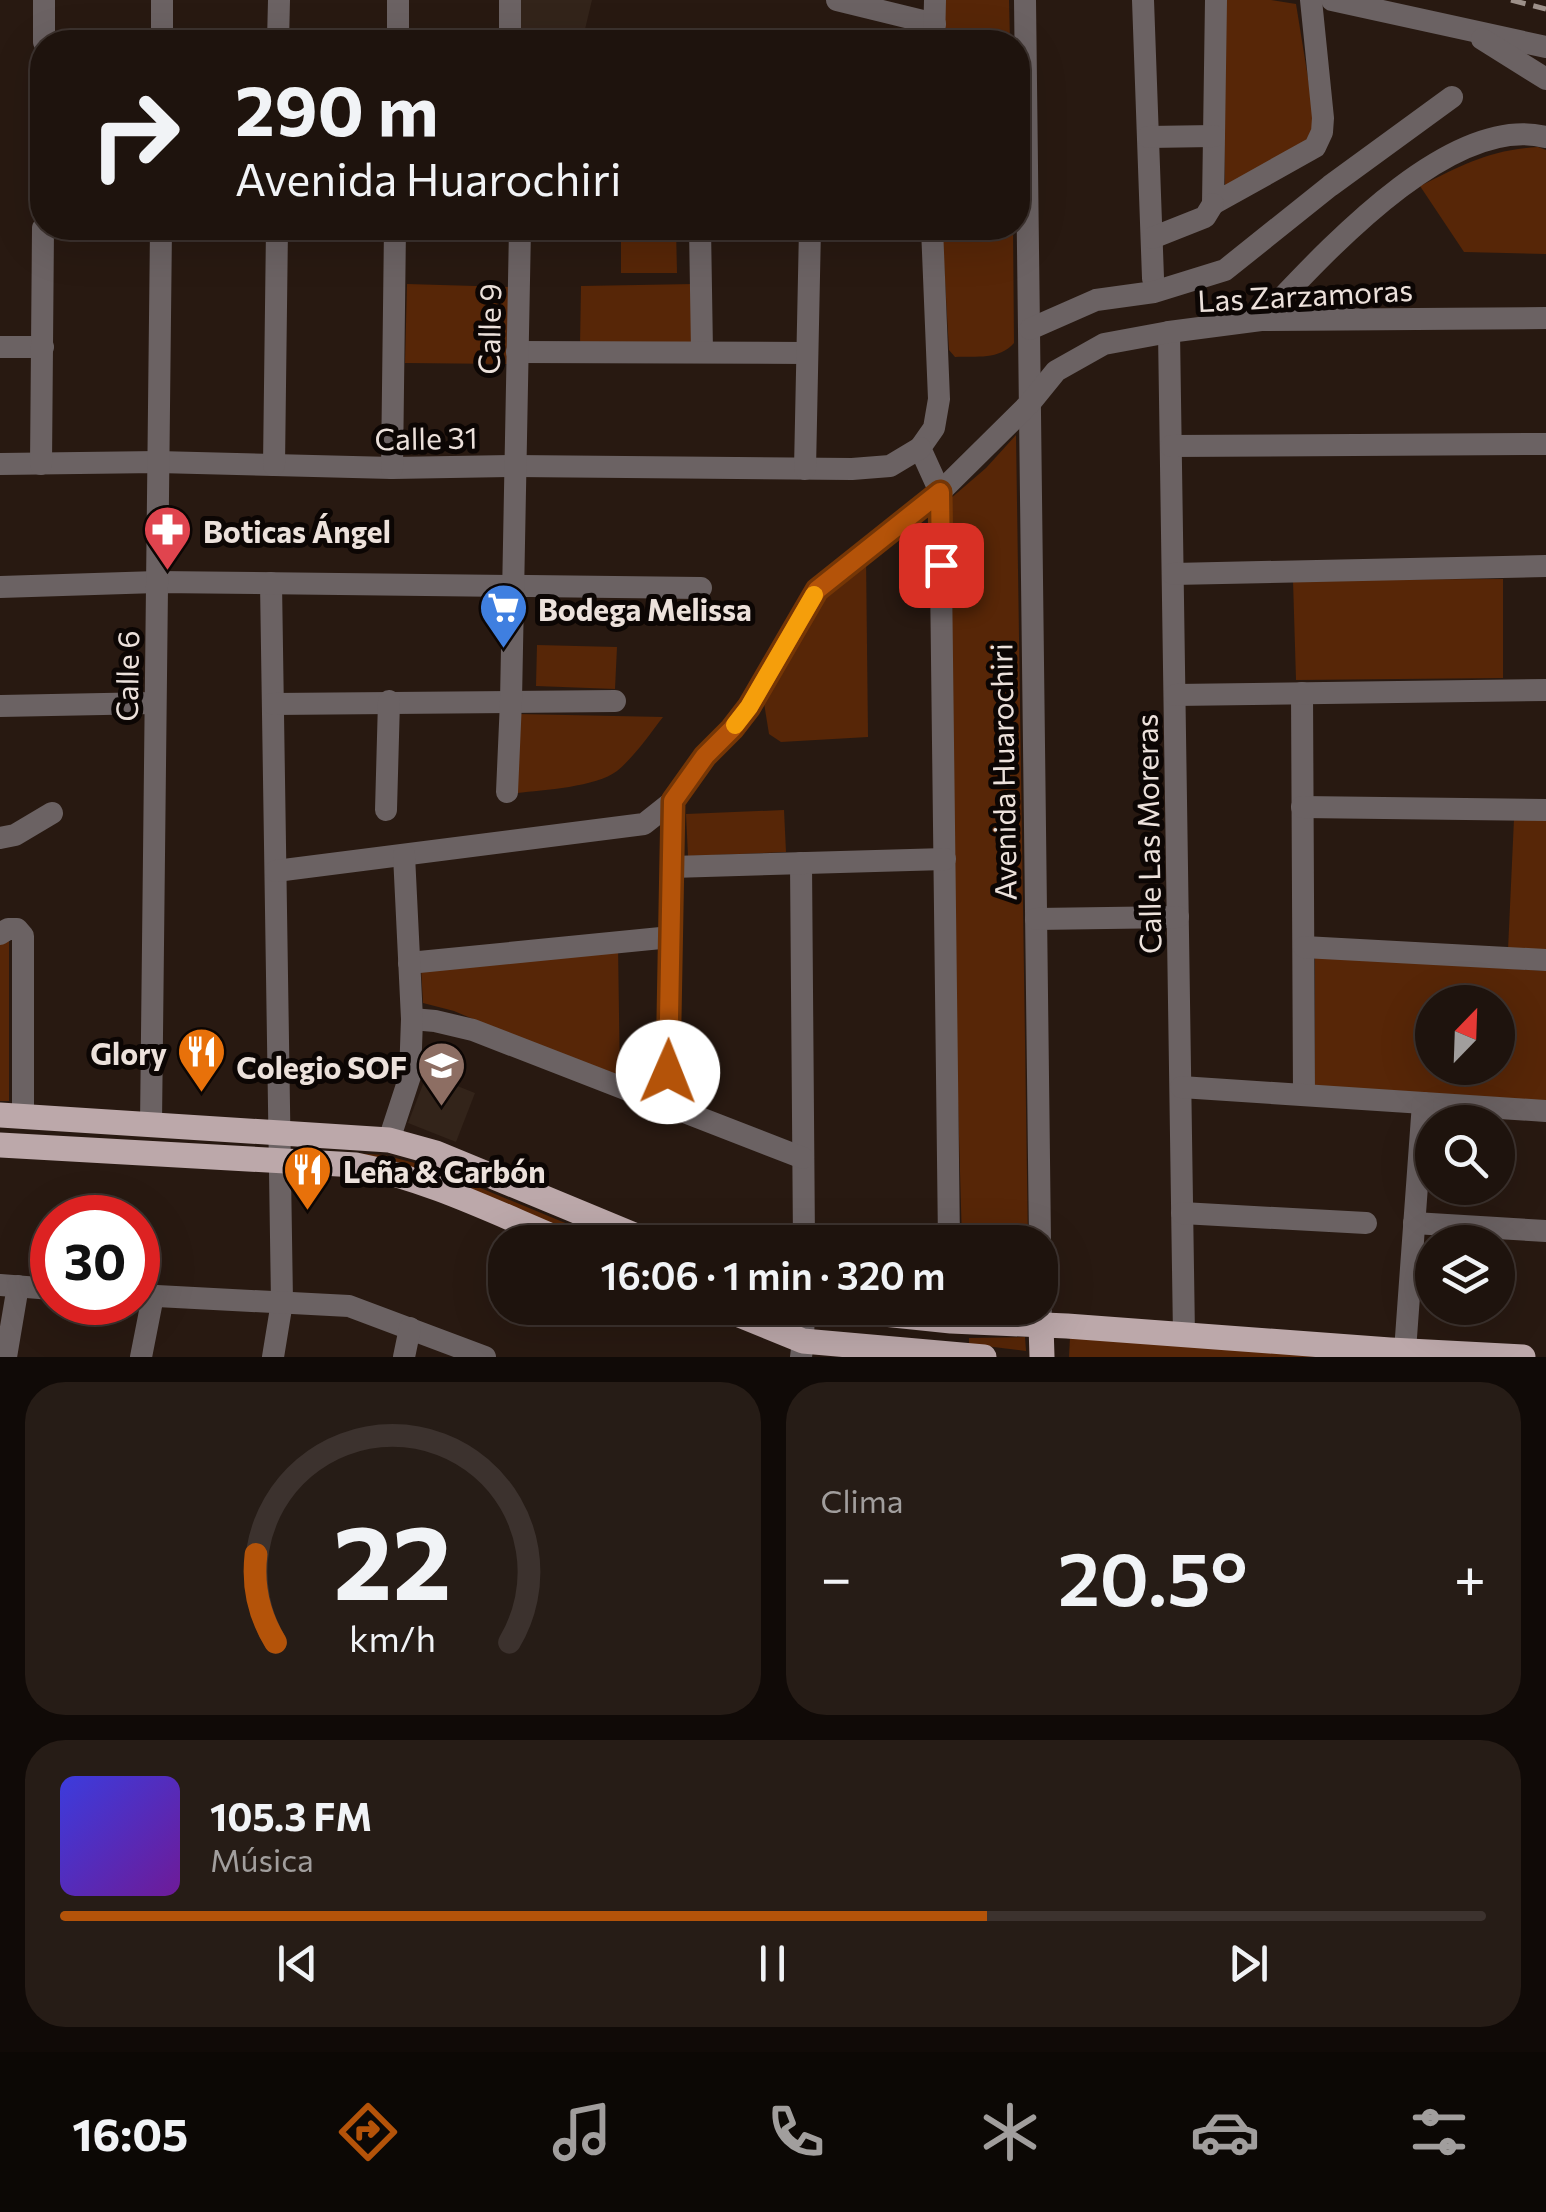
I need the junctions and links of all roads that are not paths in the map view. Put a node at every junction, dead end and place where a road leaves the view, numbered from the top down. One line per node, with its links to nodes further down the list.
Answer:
1 (44, 0): 13 (street)
2 (162, 0): 14 (street)
3 (279, 0): 15 (street)
4 (398, 0): 16 (street)
5 (510, 0): 17 (street)
6 (837, 0): 12 (street)
7 (1025, 0): 18 (street, Avenida Huarochiri)
8 (1143, 0): 23 (street)
9 (1216, 0): 24 (street)
10 (1310, 0): 26 (street)
11 (1332, 0): 19 (street)
12 (934, 22)
13 (44, 30)
14 (162, 30)
15 (278, 30)
16 (398, 30)
17 (510, 30)
18 (1025, 30)
19 (1466, 30): 20 (street); 21 (street)
20 (1546, 47)
21 (1546, 79)
22 (1452, 97): 40 (street)
23 (1148, 136): 24 (street); 27 (street)
24 (1214, 136): 26 (street)
25 (1546, 137): 39 (street)
26 (1213, 204): 27 (street)
27 (1152, 238): 37 (street)
28 (43, 240): 43 (street)
29 (160, 240): 51 (street, Calle 6)
30 (276, 240): 54 (street)
31 (395, 240): 56 (street)
32 (520, 240): 45 (street, Calle 9)
33 (700, 240): 44 (street)
34 (810, 240): 46 (street)
35 (932, 240): 50 (street)
36 (1029, 240): 40 (street, Avenida Huarochiri)
37 (1153, 278)
38 (1546, 318): 39 (street, Las Zarzamoras)
39 (1261, 320): 41 (street, Las Zarzamoras)
40 (1030, 329): 47 (street, Avenida Huarochiri)
41 (1170, 332): 47 (street, Las Zarzamoras); 49 (street, Calle Las Moreras)
42 (0, 347): 43 (street)
43 (43, 348): 53 (street)
44 (702, 351): 45 (street); 46 (street)
45 (517, 352): 55 (street, Calle 9)
46 (807, 353): 57 (street)
47 (1030, 404): 58 (street, Las Zarzamoras); 88 (street, Avenida Huarochiri)
48 (1546, 444): 49 (street)
49 (1171, 446): 60 (street, Calle Las Moreras)
50 (920, 448): 57 (street, Calle 31); 58 (street, Avenida Huarochiri)
51 (158, 462): 53 (street, Calle 31); 54 (street, Calle 31); 61 (street, Calle 6)
52 (0, 464): 53 (street, Calle 31)
53 (41, 464)
54 (274, 465): 56 (street, Calle 31)
55 (515, 466): 56 (street, Calle 31); 57 (street, Calle 31); 63 (street, Calle 9)
56 (392, 468)
57 (805, 468)
58 (940, 492): 76 (street, Las Zarzamoras); 83 (street, Avenida Huarochiri)
59 (1546, 566): 60 (street)
60 (1173, 574): 68 (street, Calle Las Moreras)
61 (157, 582): 62 (street); 64 (street); 72 (street, Calle 6)
62 (272, 583): 63 (street); 73 (street)
63 (513, 586): 65 (street); 71 (street, Calle 9)
64 (0, 587)
65 (701, 588)
66 (1546, 690): 67 (street)
67 (1302, 694): 68 (street); 77 (street)
68 (1175, 695): 87 (street, Calle Las Moreras)
69 (614, 700): 71 (street)
70 (390, 701): 71 (street); 73 (street); 78 (street)
71 (511, 701): 75 (street, Calle 9)
72 (156, 703): 74 (street); 101 (street, Calle 6)
73 (273, 704): 86 (street)
74 (0, 706)
75 (507, 792)
76 (673, 801): 82 (street); 85 (street)
77 (1302, 807): 79 (street); 91 (street)
78 (386, 810)
79 (1546, 810)
80 (52, 813): 81 (street)
81 (0, 838)
82 (404, 855): 86 (street); 93 (street)
83 (944, 859): 84 (street); 113 (street, Avenida Huarochiri)
84 (802, 863): 85 (street); 105 (street)
85 (672, 868): 90 (street)
86 (276, 872): 102 (street)
87 (1178, 916): 88 (street); 95 (street, Calle Las Moreras)
88 (1036, 919): 114 (street, Avenida Huarochiri)
89 (8, 932): 100 (street)
90 (671, 937): 93 (street); 98 (street)
91 (1304, 946): 92 (street); 96 (street)
92 (1546, 960)
93 (409, 963): 94 (street)
94 (412, 1019): 98 (street); 103 (street)
95 (1180, 1087): 96 (street); 107 (street, Calle Las Moreras)
96 (1304, 1096): 97 (street)
97 (1422, 1103): 99 (street); 109 (street)
98 (668, 1106): 105 (street)
99 (1546, 1111)
100 (11, 1116): 101 (main road)
101 (151, 1124): 102 (main road)
102 (280, 1132): 103 (main road); 106 (street)
103 (389, 1140): 111 (main road)
104 (0, 1145): 106 (main road)
105 (803, 1158): 112 (street)
106 (278, 1160): 110 (main road); 118 (street)
107 (1182, 1213): 108 (street); 124 (street, Calle Las Moreras)
108 (1366, 1223)
109 (1414, 1223): 115 (street); 126 (street)
110 (525, 1225)
111 (610, 1225)
112 (804, 1225)
113 (950, 1225)
114 (1040, 1225)
115 (1546, 1232)
116 (9, 1286): 128 (street)
117 (160, 1297): 118 (street)
118 (282, 1302): 123 (street); 130 (street)
119 (143, 1325): 129 (street)
120 (755, 1325): 125 (main road)
121 (951, 1325): 127 (main road)
122 (1041, 1325): 124 (main road); 134 (main road)
123 (410, 1328): 131 (street); 132 (street)
124 (1184, 1336): 126 (main road)
125 (802, 1349): 127 (main road)
126 (1405, 1351): 135 (main road)
127 (952, 1356): 133 (main road)
128 (6, 1357)
129 (141, 1357)
130 (273, 1357)
131 (404, 1357)
132 (485, 1357)
133 (984, 1357)
134 (1042, 1357)
135 (1524, 1357)

